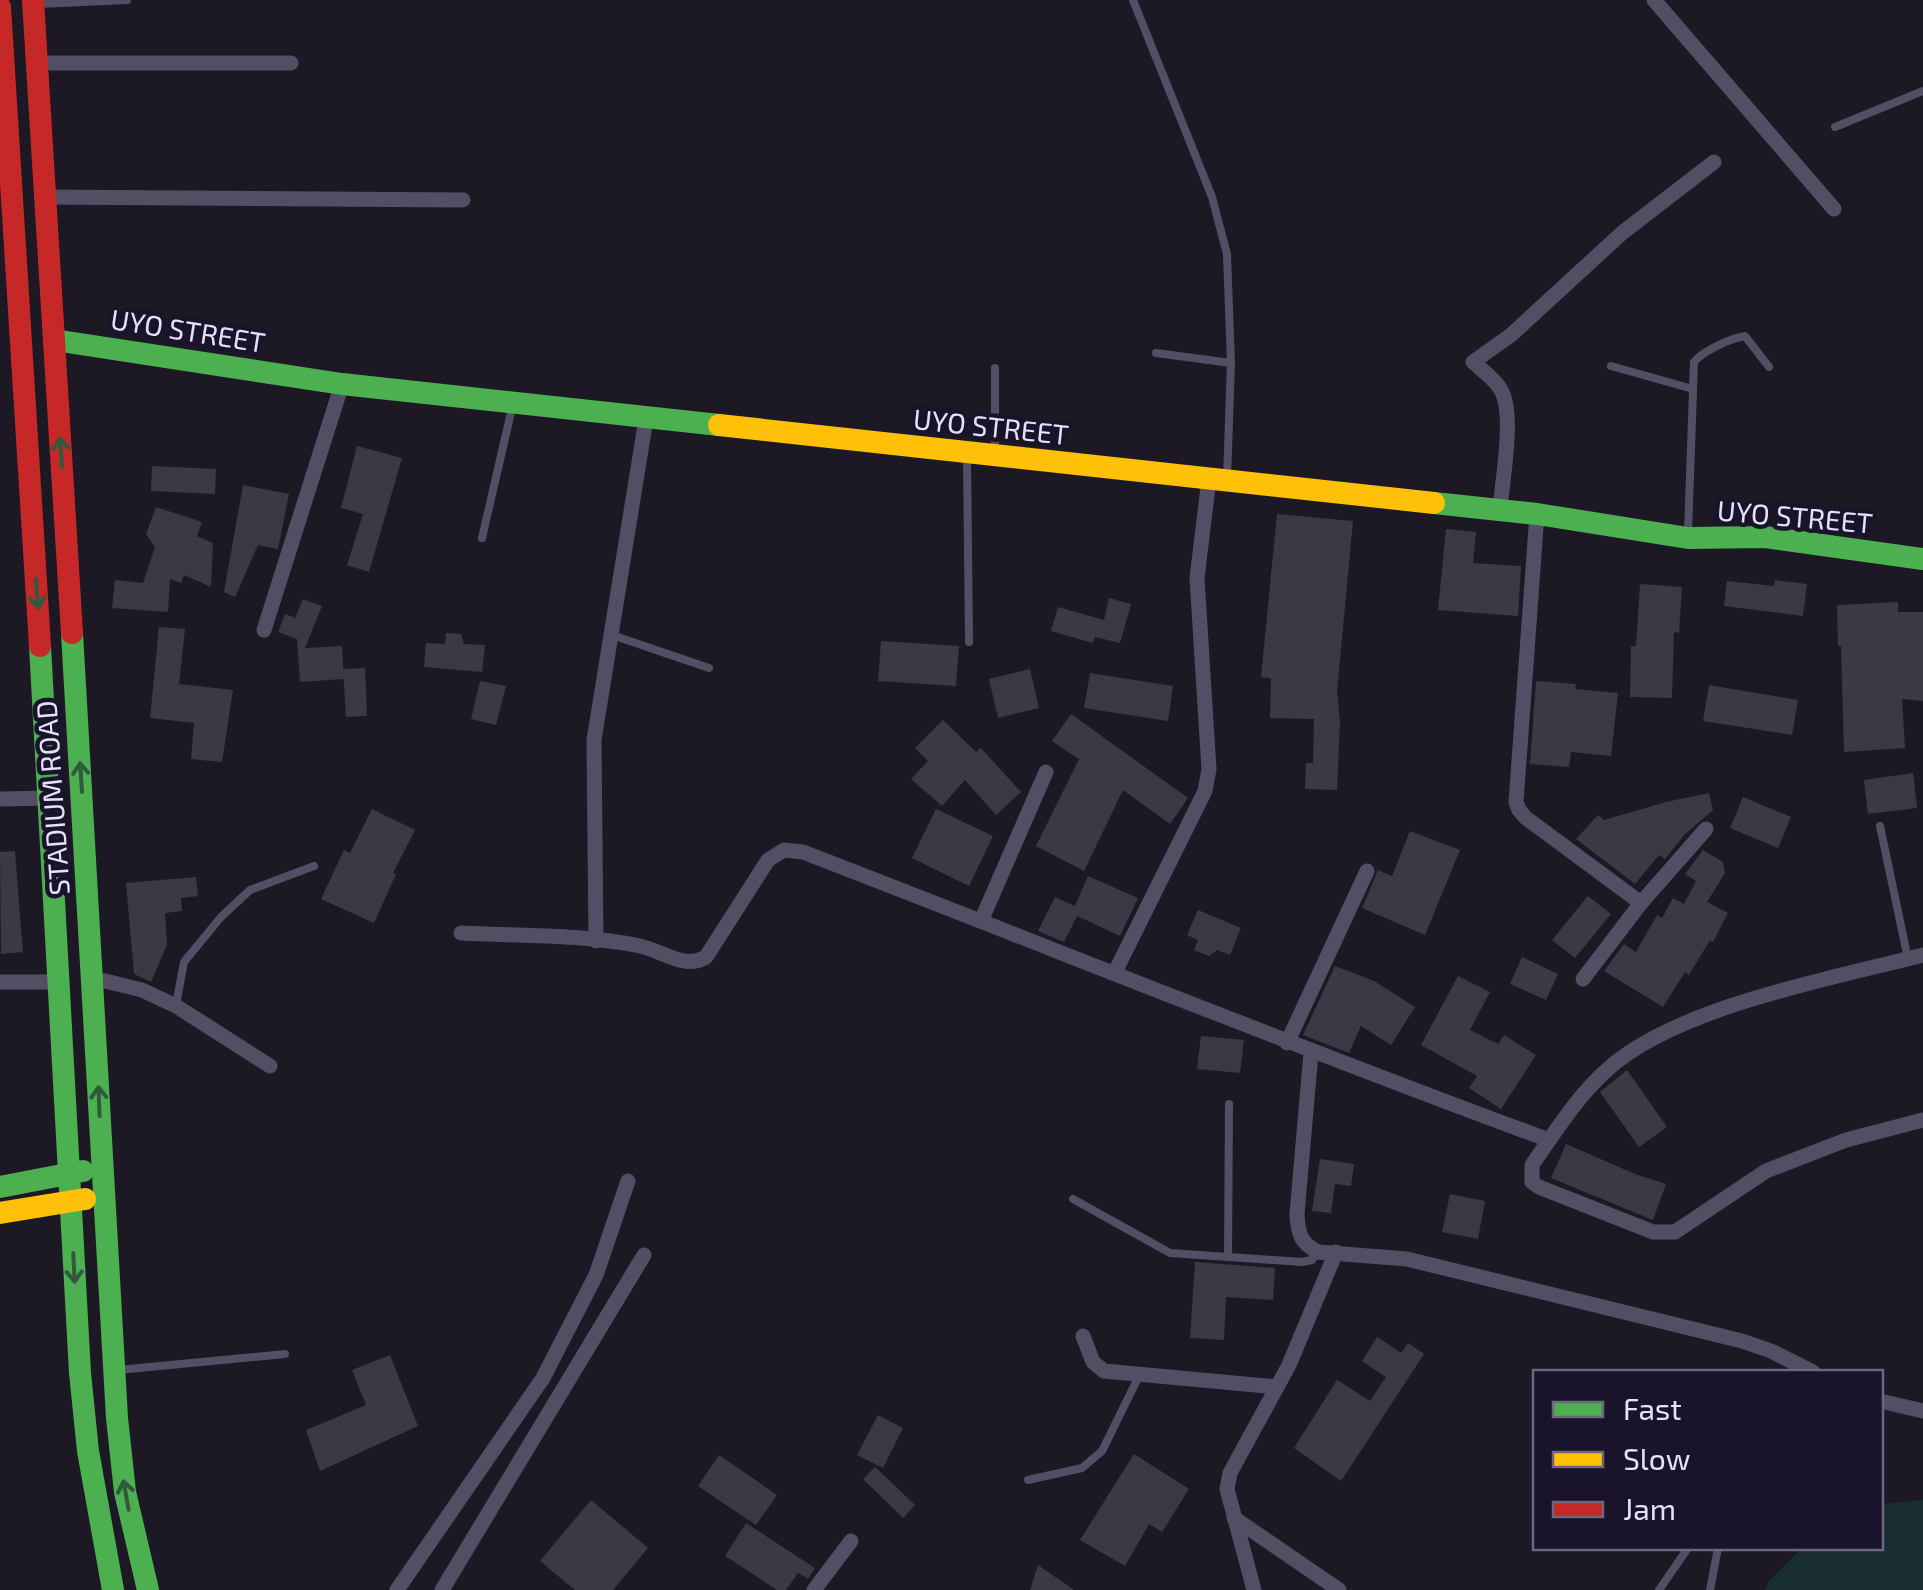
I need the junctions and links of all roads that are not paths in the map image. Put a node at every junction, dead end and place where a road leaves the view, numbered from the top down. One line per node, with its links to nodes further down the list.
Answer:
1 (127, 0): 4 (lane)
2 (1133, 0): 19 (lane)
3 (1654, 0): 15 (street)
4 (34, 2): 6 (main road, STADIUM ROAD)
5 (0, 8): 8 (main road, STADIUM ROAD)
6 (38, 63): 7 (street); 13 (main road, STADIUM ROAD)
7 (291, 63)
8 (2, 88): 11 (main road, STADIUM ROAD)
9 (1923, 91): 10 (lane)
10 (1835, 127)
11 (4, 156): 16 (main road, STADIUM ROAD)
12 (1714, 162): 30 (street)
13 (44, 197): 14 (street); 17 (main road, STADIUM ROAD)
14 (464, 200)
15 (1834, 209)
16 (10, 332): 40 (main road, STADIUM ROAD, one-way to 40)
17 (54, 340): 23 (main road, UYO STREET); 52 (main road, STADIUM ROAD, one-way to 17)
18 (1156, 354): 19 (lane)
19 (1231, 363): 29 (lane)
20 (1611, 366): 24 (lane)
21 (1768, 367): 24 (lane)
22 (995, 368): 28 (lane)
23 (342, 384): 25 (main road, UYO STREET); 35 (street)
24 (1693, 388): 33 (lane)
25 (512, 403): 26 (main road, UYO STREET); 32 (lane)
26 (646, 419): 27 (main road, UYO STREET); 36 (street)
27 (967, 453): 28 (main road, UYO STREET); 37 (lane)
28 (994, 456): 29 (main road, UYO STREET)
29 (1218, 480): 30 (main road, UYO STREET); 51 (street)
30 (1500, 510): 31 (main road, UYO STREET)
31 (1537, 514): 33 (main road, UYO STREET); 46 (street)
32 (482, 538)
33 (1688, 538): 34 (main road, UYO STREET)
34 (1923, 559)
35 (264, 630)
36 (612, 635): 38 (lane); 49 (street)
37 (968, 642)
38 (709, 668)
39 (1046, 772): 47 (street)
40 (50, 798): 41 (street); 55 (main road, STADIUM ROAD)
41 (0, 799)
42 (1880, 826): 50 (lane)
43 (1706, 829): 46 (street)
44 (314, 866): 56 (lane)
45 (1367, 871): 57 (street)
46 (1641, 903): 53 (street)
47 (982, 920): 49 (street); 51 (street)
48 (461, 933): 49 (street)
49 (596, 941)
50 (1916, 957): 62 (street)
51 (1115, 972): 57 (street)
52 (94, 978): 56 (street); 63 (main road, STADIUM ROAD, one-way to 52)
53 (1583, 979)
54 (0, 982): 55 (street)
55 (60, 982): 64 (main road, STADIUM ROAD)
56 (176, 1006): 59 (street)
57 (1287, 1043): 58 (street)
58 (1311, 1053): 62 (street); 71 (street)
59 (270, 1066)
60 (1229, 1104): 74 (lane)
61 (1923, 1120): 62 (street)
62 (1549, 1140)
63 (102, 1170): 64 (main road); 67 (main road, STADIUM ROAD)
64 (69, 1172): 66 (main road); 69 (main road, STADIUM ROAD)
65 (628, 1181): 90 (street)
66 (0, 1187)
67 (104, 1198): 69 (main road); 78 (main road, STADIUM ROAD)
68 (1073, 1198): 74 (lane)
69 (70, 1200): 70 (main road); 88 (main road, STADIUM ROAD, one-way to 88)
70 (0, 1213)
71 (1318, 1252): 72 (street); 74 (lane)
72 (1336, 1252): 77 (street); 80 (street)
73 (644, 1255): 91 (street)
74 (1228, 1257)
75 (1083, 1336): 79 (street)
76 (285, 1354): 78 (lane)
77 (1809, 1370)
78 (114, 1371): 89 (main road, STADIUM ROAD, one-way to 78)
79 (1140, 1374): 80 (street); 83 (lane)
80 (1277, 1387): 84 (street)
81 (1883, 1402): 82 (street)
82 (1923, 1411)
83 (1028, 1480)
84 (1234, 1518): 93 (street); 94 (street)
85 (851, 1541): 92 (street)
86 (1687, 1550): 95 (lane)
87 (1718, 1550): 96 (lane)
88 (113, 1590)
89 (148, 1590)
90 (397, 1590)
91 (442, 1590)
92 (814, 1590)
93 (1254, 1590)
94 (1339, 1590)
95 (1659, 1590)
96 (1710, 1590)

